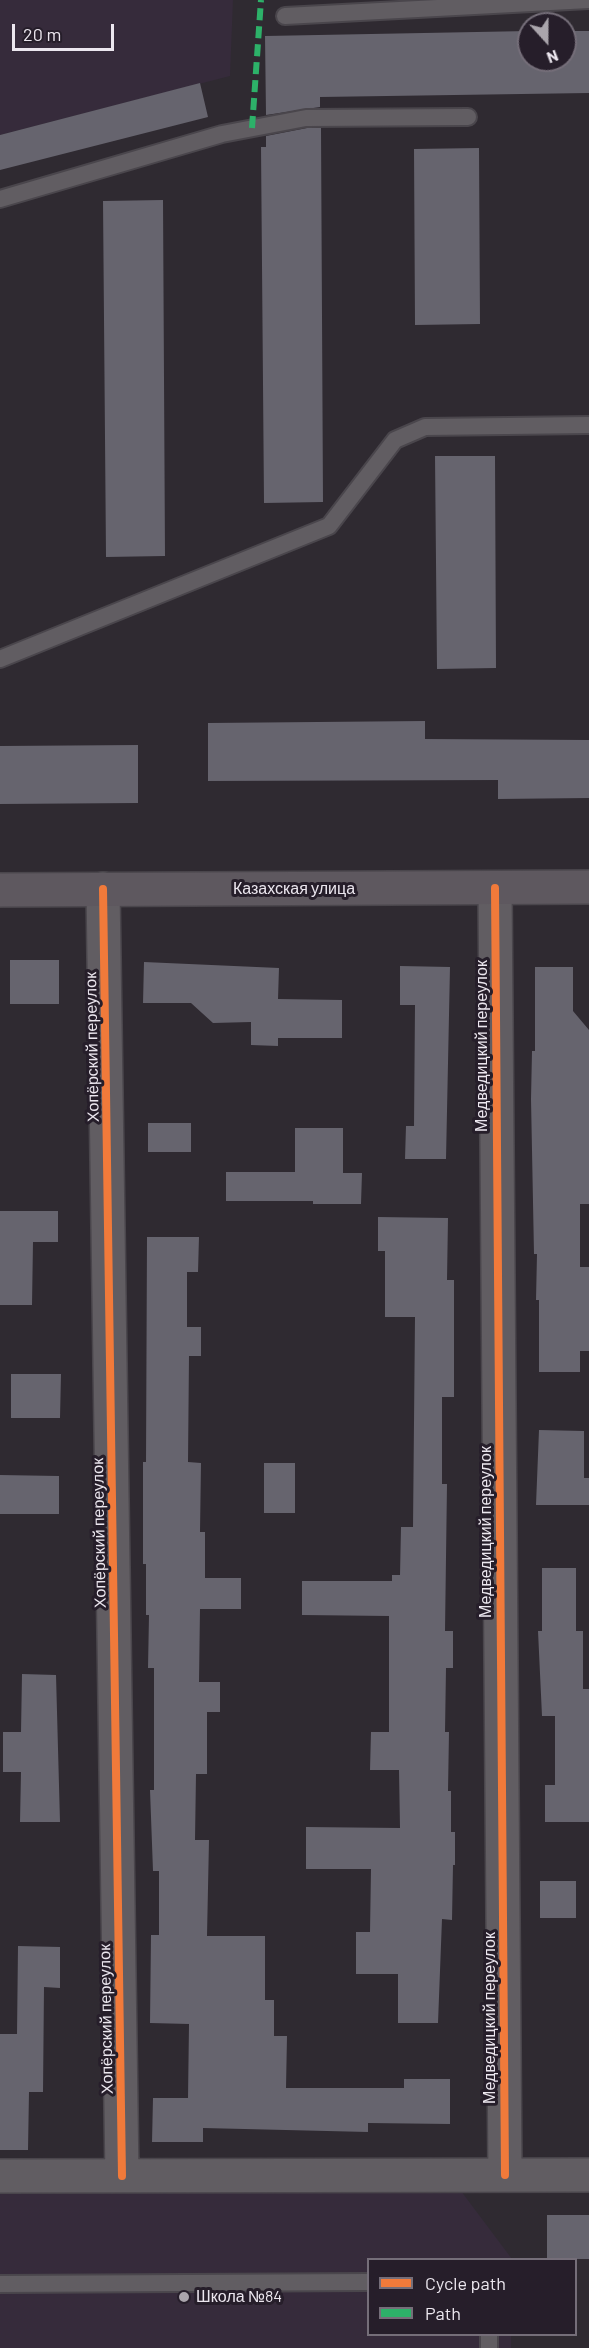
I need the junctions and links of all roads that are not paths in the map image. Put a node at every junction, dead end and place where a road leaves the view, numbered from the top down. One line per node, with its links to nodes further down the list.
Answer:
1 (589, 0): 2 (lane)
2 (285, 16)
3 (468, 117): 4 (lane)
4 (0, 199)
5 (589, 425): 6 (lane)
6 (0, 659)
7 (589, 887): 8 (main road, Казахская улица)
8 (495, 888): 10 (main road, Казахская улица); 11 (street, Медведицкий переулок)
9 (0, 890): 10 (main road, Казахская улица)
10 (103, 890): 14 (street, Хопёрский переулок)
11 (505, 2175): 12 (street); 14 (street)
12 (589, 2175)
13 (0, 2176): 14 (street)
14 (122, 2176)
15 (367, 2282): 16 (lane)
16 (0, 2284)

